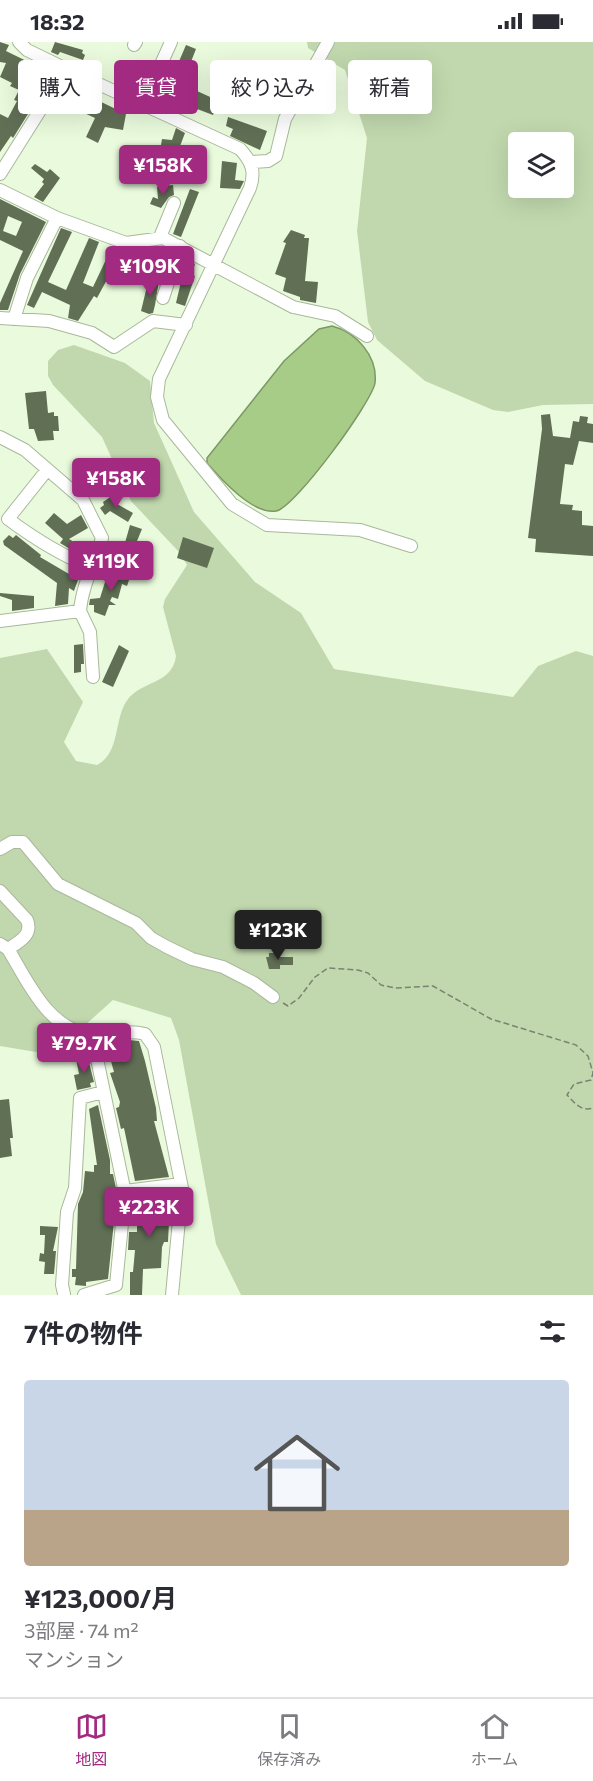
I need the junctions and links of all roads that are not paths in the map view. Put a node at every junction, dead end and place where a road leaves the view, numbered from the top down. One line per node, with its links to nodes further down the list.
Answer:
1 (19, 42): 4 (street)
2 (171, 42): 5 (street)
3 (328, 42): 8 (street)
4 (48, 60)
5 (163, 60)
6 (38, 114): 9 (street)
7 (165, 114): 8 (street)
8 (252, 162): 15 (street)
9 (0, 174)
10 (0, 190): 12 (street)
11 (174, 203): 13 (street)
12 (57, 218): 13 (street); 18 (street)
13 (160, 237): 14 (street)
14 (180, 246): 15 (street); 16 (street)
15 (213, 263): 19 (street); 20 (street)
16 (163, 298)
17 (0, 318): 18 (street)
18 (14, 319): 19 (street)
19 (186, 325): 23 (street)
20 (367, 336)
21 (0, 437): 22 (street)
22 (47, 470): 24 (street); 24 (street)
23 (411, 546)
24 (93, 568): 25 (street)
25 (80, 611): 26 (street); 27 (street)
26 (0, 621)
27 (93, 677)
28 (0, 849): 31 (street)
29 (0, 891): 30 (street)
30 (4, 946): 34 (street)
31 (273, 997)
32 (96, 1054): 33 (street)
33 (103, 1092): 35 (street); 36 (street)
34 (181, 1184): 35 (street); 39 (street)
35 (125, 1191): 38 (street)
36 (64, 1295): 37 (street)
37 (74, 1295)
38 (84, 1295)
39 (172, 1295)

